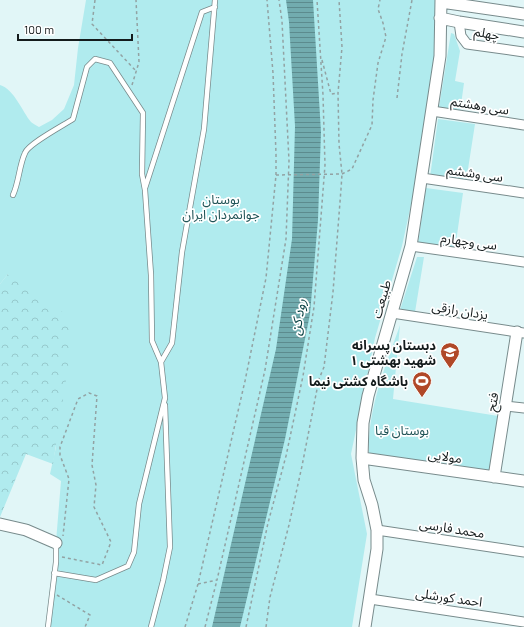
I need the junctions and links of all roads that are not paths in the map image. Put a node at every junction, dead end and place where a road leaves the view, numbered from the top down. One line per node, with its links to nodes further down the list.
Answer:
1 (215, 0): 3 (lane)
2 (441, 1): 4 (street); 5 (street, طبیعت)
3 (215, 7): 12 (lane); 19 (lane)
4 (524, 14)
5 (440, 18): 6 (street); 9 (street, طبیعت)
6 (459, 22): 7 (street); 8 (street, چهلم)
7 (524, 32)
8 (524, 52)
9 (432, 111): 10 (street, سی وهشتم); 11 (street, طبیعت)
10 (524, 125)
11 (422, 178): 13 (street, سی وششم); 15 (street, طبیعت)
12 (144, 190): 14 (lane); 19 (lane)
13 (524, 193)
14 (13, 195)
15 (411, 246): 16 (street, سی وچهارم); 17 (street, طبیعت)
16 (524, 262)
17 (392, 313): 18 (street, یزدان رازقی); 23 (street, طبیعت)
18 (521, 332): 21 (street, فتح)
19 (162, 362): 20 (lane)
20 (165, 398): 30 (lane); 34 (lane)
21 (506, 406): 22 (street); 24 (street, فتح)
22 (524, 408)
23 (362, 458): 24 (street, مولایی); 27 (street, طبیعت)
24 (494, 477): 25 (street, مولایی)
25 (524, 481)
26 (0, 524): 28 (street)
27 (377, 530): 29 (street, محمد فارسی); 31 (street, طبیعت)
28 (59, 542): 30 (lane)
29 (524, 552)
30 (54, 573): 33 (lane)
31 (370, 599): 32 (street, احمد کورشلی); 35 (street, طبیعت)
32 (524, 622)
33 (48, 627)
34 (151, 627)
35 (366, 627)

